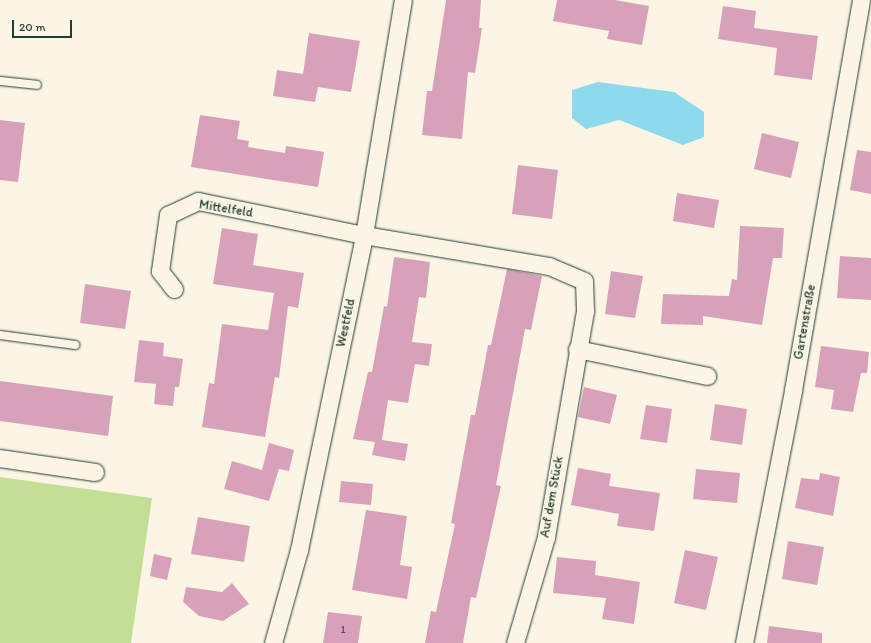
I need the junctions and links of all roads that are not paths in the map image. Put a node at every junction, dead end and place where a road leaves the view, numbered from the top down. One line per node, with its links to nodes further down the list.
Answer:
1 (403, 0): 5 (street, Westfeld)
2 (861, 0): 15 (street, Gartenstraße)
3 (0, 81): 4 (lane)
4 (37, 85)
5 (364, 236): 6 (street, Mittelfeld); 9 (street, Auf dem Stück); 13 (street, Westfeld)
6 (174, 289)
7 (0, 335): 8 (lane)
8 (75, 345)
9 (577, 349): 10 (street); 14 (street, Auf dem Stück)
10 (707, 376)
11 (0, 458): 12 (street)
12 (95, 472)
13 (273, 643)
14 (515, 643)
15 (744, 643)

